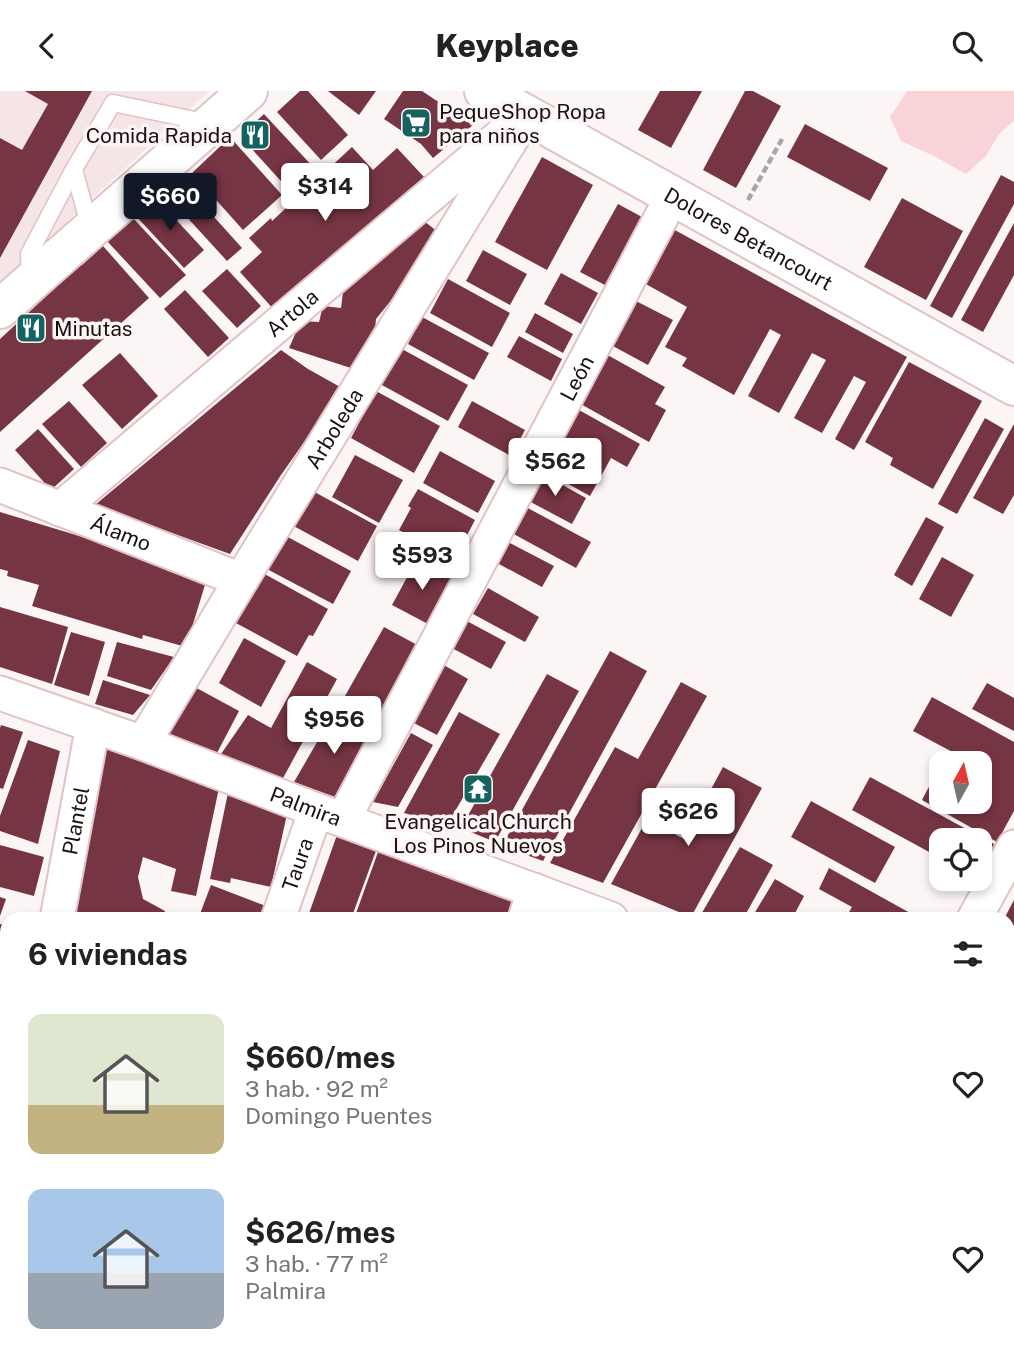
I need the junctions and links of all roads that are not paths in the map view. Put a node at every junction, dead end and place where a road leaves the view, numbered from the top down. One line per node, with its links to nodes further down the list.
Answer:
1 (248, 91): 4 (street)
2 (484, 91): 3 (street, Dolores Betancourt)
3 (526, 115): 6 (street, Dolores Betancourt); 12 (street, Artola); 13 (street, Arboleda)
4 (211, 124): 5 (lane); 7 (street)
5 (74, 169): 7 (lane); 8 (lane)
6 (673, 195): 10 (street, Dolores Betancourt); 17 (street, León)
7 (90, 230): 8 (street)
8 (30, 282): 9 (street)
9 (0, 309)
10 (1014, 386)
11 (0, 485): 12 (street, Álamo)
12 (60, 509): 13 (street, Álamo)
13 (241, 580): 16 (street, Arboleda)
14 (0, 693): 15 (street, Palmira)
15 (93, 725): 16 (street, Palmira); 20 (street, Plantel)
16 (143, 743): 17 (street, Palmira)
17 (329, 815): 19 (street, Palmira); 21 (street, Taura)
18 (1014, 847): 23 (street)
19 (529, 904): 22 (street, Palmira)
20 (59, 912)
21 (281, 912)
22 (573, 912)
23 (978, 912)

